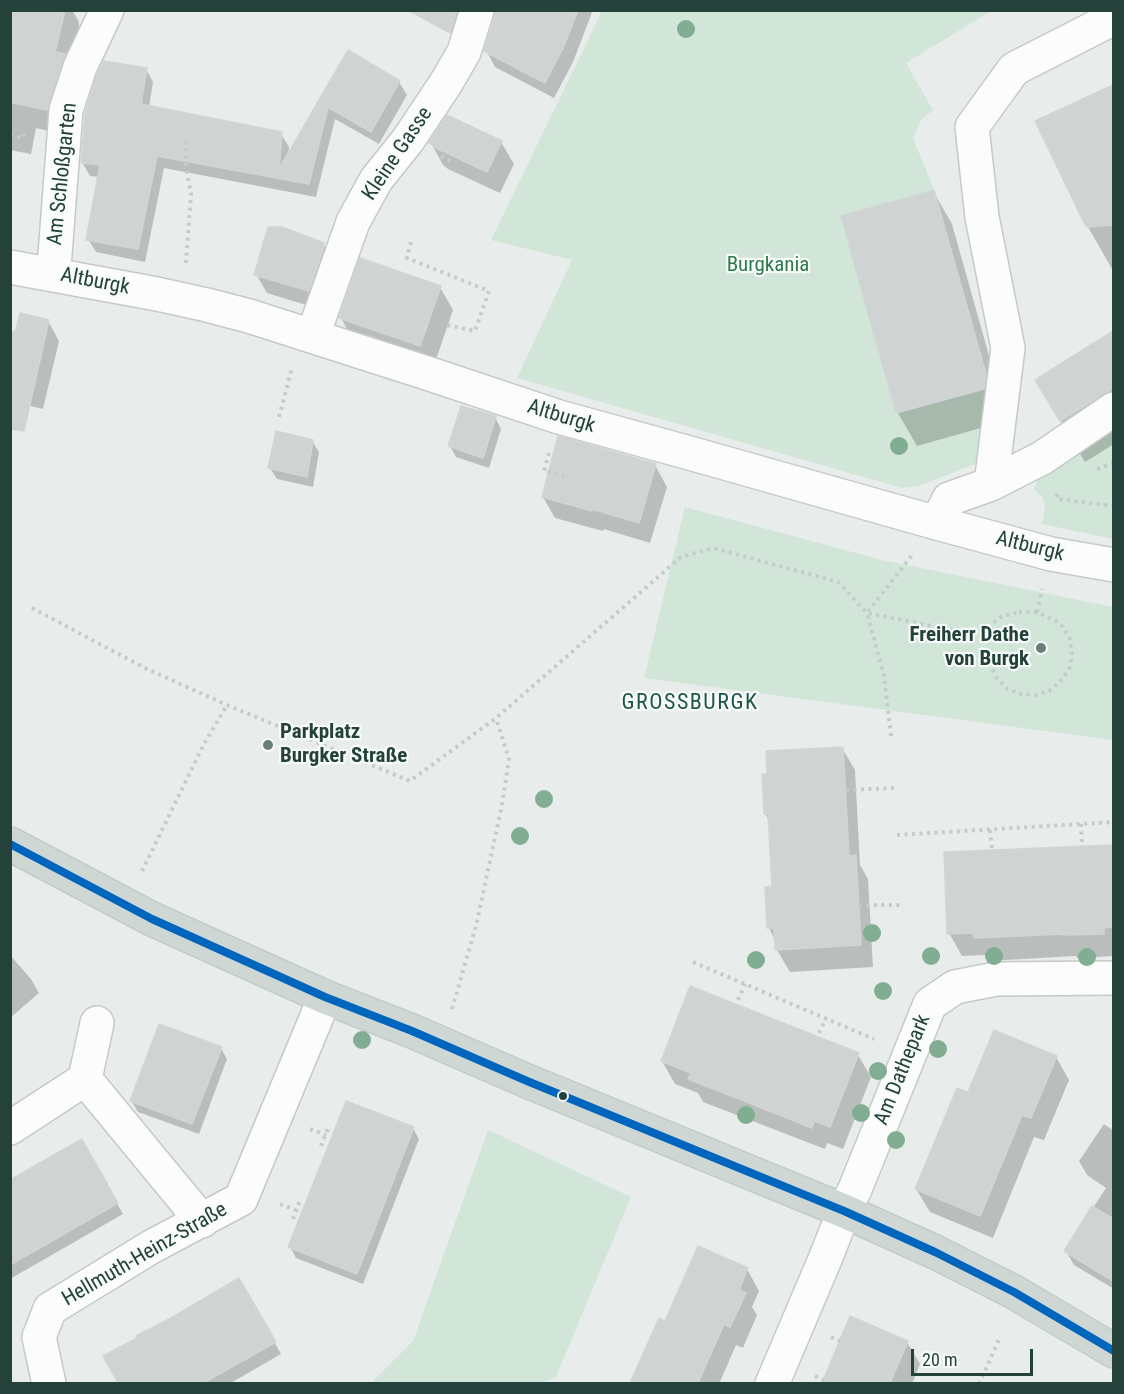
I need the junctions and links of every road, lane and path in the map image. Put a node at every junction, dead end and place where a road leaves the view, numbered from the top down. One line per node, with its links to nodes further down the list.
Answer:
1 (108, 10): 8 (street, Am Schloßgarten)
2 (477, 10): 10 (street, Kleine Gasse)
3 (1113, 18): 15 (street)
4 (186, 141): 6 (path)
5 (411, 242): 9 (path)
6 (185, 266)
7 (10, 267): 8 (street, Altburgk)
8 (51, 274): 10 (street, Altburgk)
9 (447, 325)
10 (304, 348): 12 (path); 18 (street, Altburgk)
11 (1113, 409): 15 (street)
12 (279, 417)
13 (550, 450): 14 (path)
14 (564, 476)
15 (992, 484): 18 (street)
16 (1058, 490): 17 (path)
17 (1113, 506)
18 (937, 523): 19 (street, Altburgk); 23 (path)
19 (1113, 565)
20 (1044, 581): 22 (path)
21 (32, 608): 25 (path)
22 (1037, 612): 24 (path); 24 (path)
23 (867, 613): 24 (path); 26 (path); 27 (path)
24 (987, 637)
25 (227, 705): 26 (path); 37 (path)
26 (496, 718): 45 (path)
27 (891, 736)
28 (894, 788): 29 (path)
29 (846, 790)
30 (1113, 822): 31 (path)
31 (1081, 824): 32 (path); 35 (path)
32 (990, 830): 33 (path); 36 (path)
33 (897, 836)
34 (10, 844): 43 (main road)
35 (1082, 847)
36 (992, 850)
37 (141, 872)
38 (901, 906): 39 (path)
39 (859, 907)
40 (693, 962): 42 (path)
41 (1113, 978): 59 (street, Am Dathepark)
42 (745, 984): 44 (path); 46 (path)
43 (325, 997): 59 (main road); 61 (street, Hellmuth-Heinz-Straße)
44 (738, 1000)
45 (452, 1011)
46 (826, 1018): 48 (path); 49 (path)
47 (97, 1023): 50 (street)
48 (819, 1033)
49 (874, 1039)
50 (85, 1079): 52 (street); 61 (street)
51 (330, 1126): 54 (path)
52 (10, 1128)
53 (308, 1128): 54 (path)
54 (326, 1135): 55 (path)
55 (321, 1146)
56 (301, 1198): 58 (path)
57 (280, 1205): 58 (path)
58 (296, 1210): 60 (path)
59 (844, 1211): 65 (main road); 69 (street, Am Dathepark)
60 (293, 1219)
61 (202, 1221): 68 (street, Hellmuth-Heinz-Straße)
62 (1000, 1337): 70 (path)
63 (833, 1338): 64 (path)
64 (840, 1341)
65 (1113, 1352)
66 (818, 1377): 67 (path)
67 (824, 1380)
68 (49, 1383)
69 (772, 1383)
70 (979, 1383)

